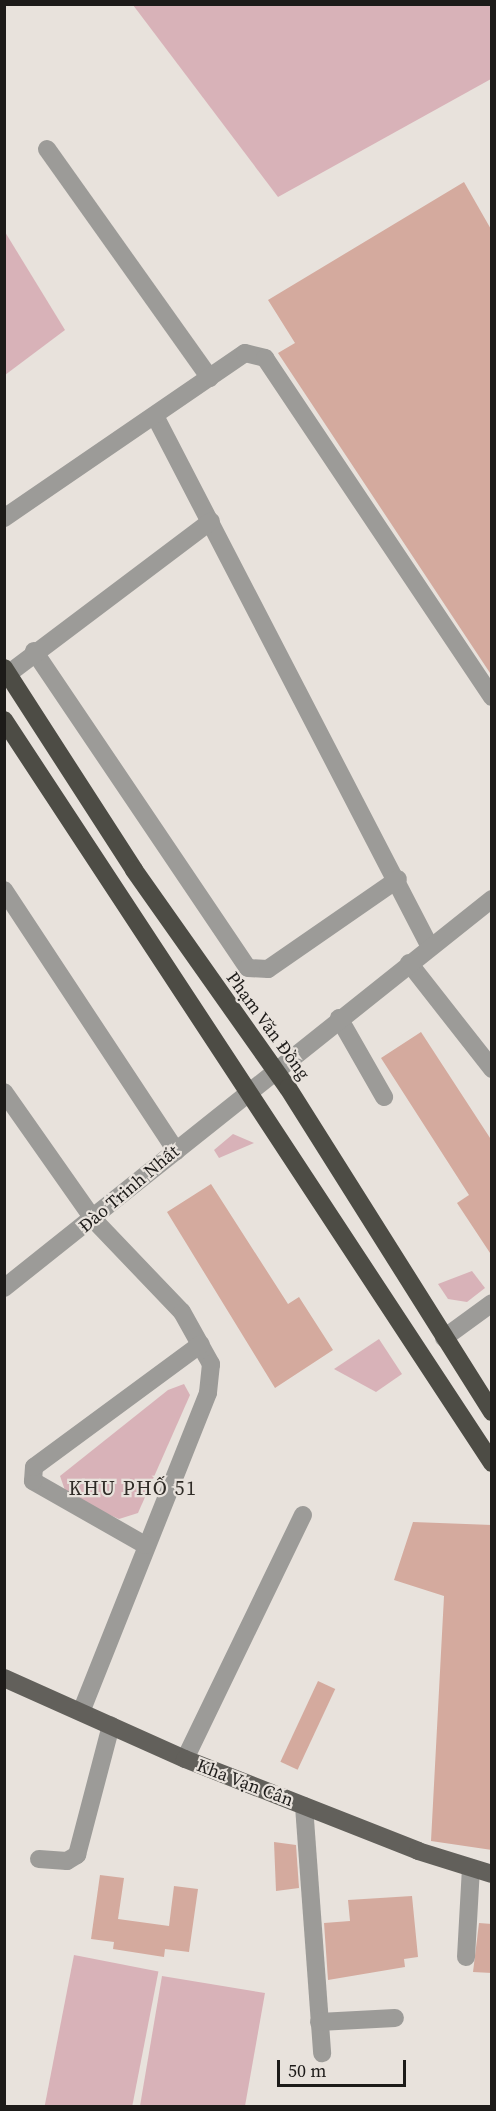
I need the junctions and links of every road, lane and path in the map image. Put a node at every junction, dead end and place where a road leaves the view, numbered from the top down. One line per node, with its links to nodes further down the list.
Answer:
1 (47, 149): 2 (street)
2 (210, 378): 3 (street); 8 (street)
3 (156, 416): 4 (street); 5 (street)
4 (4, 518)
5 (211, 520): 6 (street); 10 (street)
6 (34, 651): 7 (street); 10 (street)
7 (6, 671): 17 (highway, Phạm Văn Đồng)
8 (492, 697)
9 (4, 720): 18 (highway)
10 (398, 879): 13 (street)
11 (4, 890): 21 (street)
12 (492, 899): 13 (street)
13 (430, 947): 14 (street)
14 (409, 963): 15 (street); 16 (street)
15 (339, 1018): 17 (street); 20 (street)
16 (492, 1069)
17 (275, 1070): 18 (street, Đào Trinh Nhất); 25 (highway, Phạm Văn Đồng)
18 (250, 1088): 21 (street, Đào Trinh Nhất); 28 (highway)
19 (4, 1092): 22 (street)
20 (384, 1098)
21 (176, 1151): 22 (street, Đào Trinh Nhất)
22 (94, 1220): 23 (street, Đào Trinh Nhất); 26 (street)
23 (4, 1288)
24 (492, 1303): 25 (street)
25 (444, 1338): 27 (highway, Phạm Văn Đồng)
26 (201, 1344): 30 (street); 30 (street)
27 (492, 1412)
28 (492, 1462)
29 (303, 1515): 34 (street)
30 (145, 1545): 32 (street)
31 (4, 1678): 32 (main road, Kha Vạn Cân)
32 (81, 1712): 33 (main road, Kha Vạn Cân)
33 (111, 1725): 34 (main road, Kha Vạn Cân); 36 (street)
34 (185, 1759): 35 (main road, Kha Vạn Cân)
35 (304, 1806): 37 (main road, Kha Vạn Cân); 41 (street)
36 (39, 1859)
37 (471, 1868): 38 (main road, Kha Vạn Cân); 39 (street)
38 (492, 1874)
39 (466, 1957)
40 (395, 2018): 41 (street)
41 (319, 2022): 42 (street)
42 (322, 2054)

